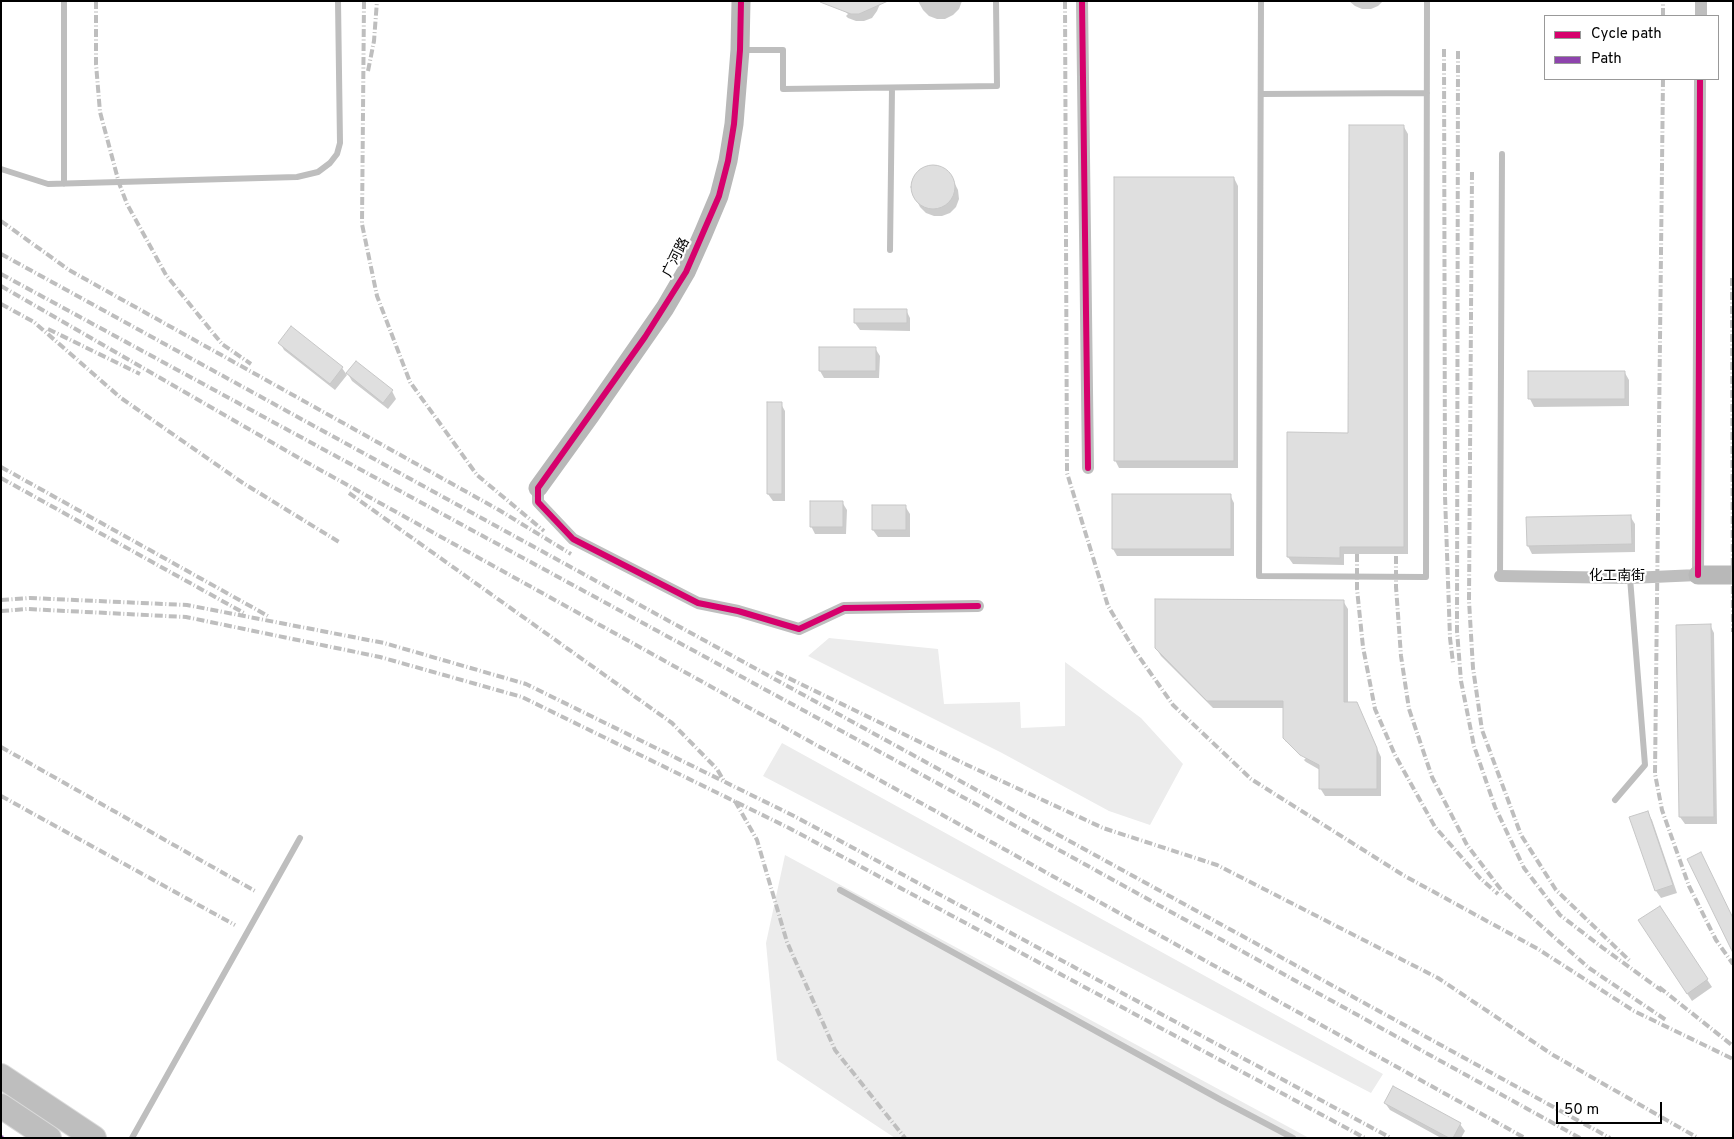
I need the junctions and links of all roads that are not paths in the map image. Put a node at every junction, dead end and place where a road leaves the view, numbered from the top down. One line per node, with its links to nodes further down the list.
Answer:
1 (64, 1): 17 (lane)
2 (338, 1): 17 (lane)
3 (741, 1): 10 (street, 广河路)
4 (996, 1): 12 (lane)
5 (1082, 1): 19 (street)
6 (1261, 1): 14 (lane)
7 (1427, 1): 13 (lane)
8 (1701, 1): 9 (street)
9 (1701, 15)
10 (740, 50): 12 (lane); 20 (street, 广河路)
11 (1700, 80): 21 (street)
12 (892, 88): 18 (lane)
13 (1427, 93): 14 (lane); 14 (lane)
14 (1261, 94)
15 (1502, 154): 22 (lane)
16 (1, 168): 17 (lane)
17 (64, 184)
18 (890, 250)
19 (1088, 468)
20 (538, 488): 25 (street)
21 (1698, 575): 23 (street, 化工南街); 24 (street, 化工南街)
22 (1500, 576): 24 (street, 化工南街)
23 (1733, 576)
24 (1630, 578): 26 (lane)
25 (978, 606)
26 (1615, 800)
27 (300, 838): 33 (lane)
28 (840, 890): 34 (lane)
29 (1, 1076): 32 (highway)
30 (1, 1106): 31 (highway)
31 (49, 1138)
32 (94, 1138)
33 (132, 1138)
34 (1293, 1138)

